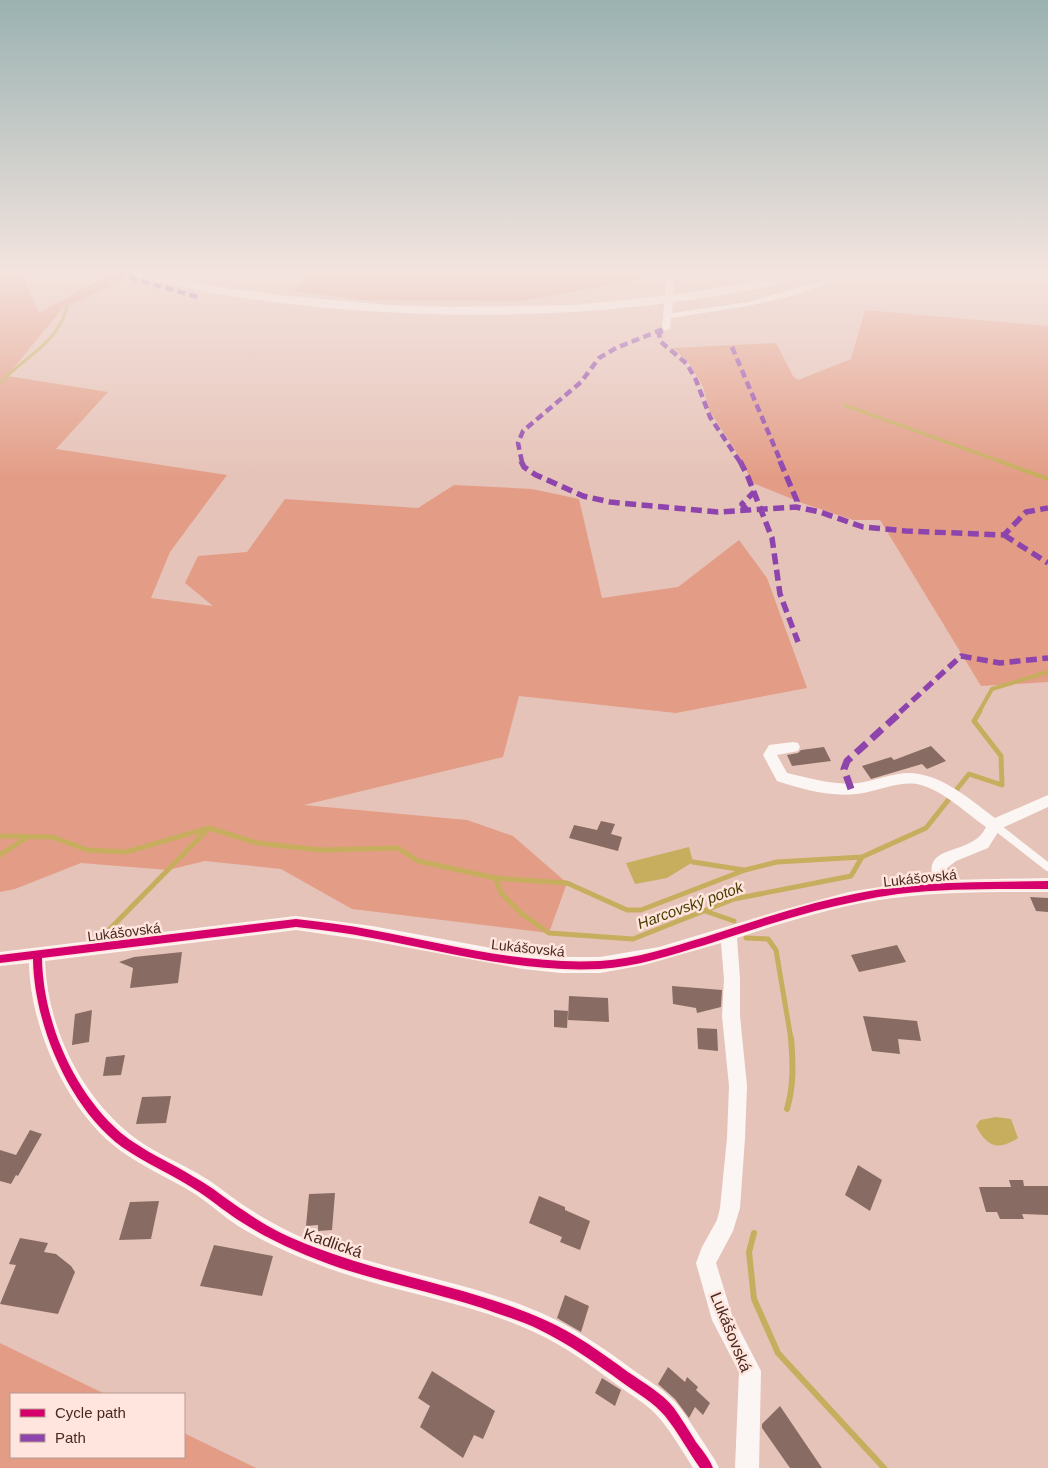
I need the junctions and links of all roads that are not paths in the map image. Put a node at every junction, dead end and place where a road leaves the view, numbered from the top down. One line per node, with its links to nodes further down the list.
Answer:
1 (793, 747): 3 (street)
2 (1048, 801): 3 (street)
3 (994, 825): 4 (lane); 6 (street)
4 (1048, 867)
5 (1048, 885): 6 (street, Lukášovská)
6 (941, 886): 7 (street, Lukášovská)
7 (728, 933): 8 (street, Lukášovská); 11 (street, Lukášovská)
8 (37, 956): 9 (street, Lukášovská); 10 (street, Kadlická)
9 (0, 959)
10 (707, 1468)
11 (747, 1468)

